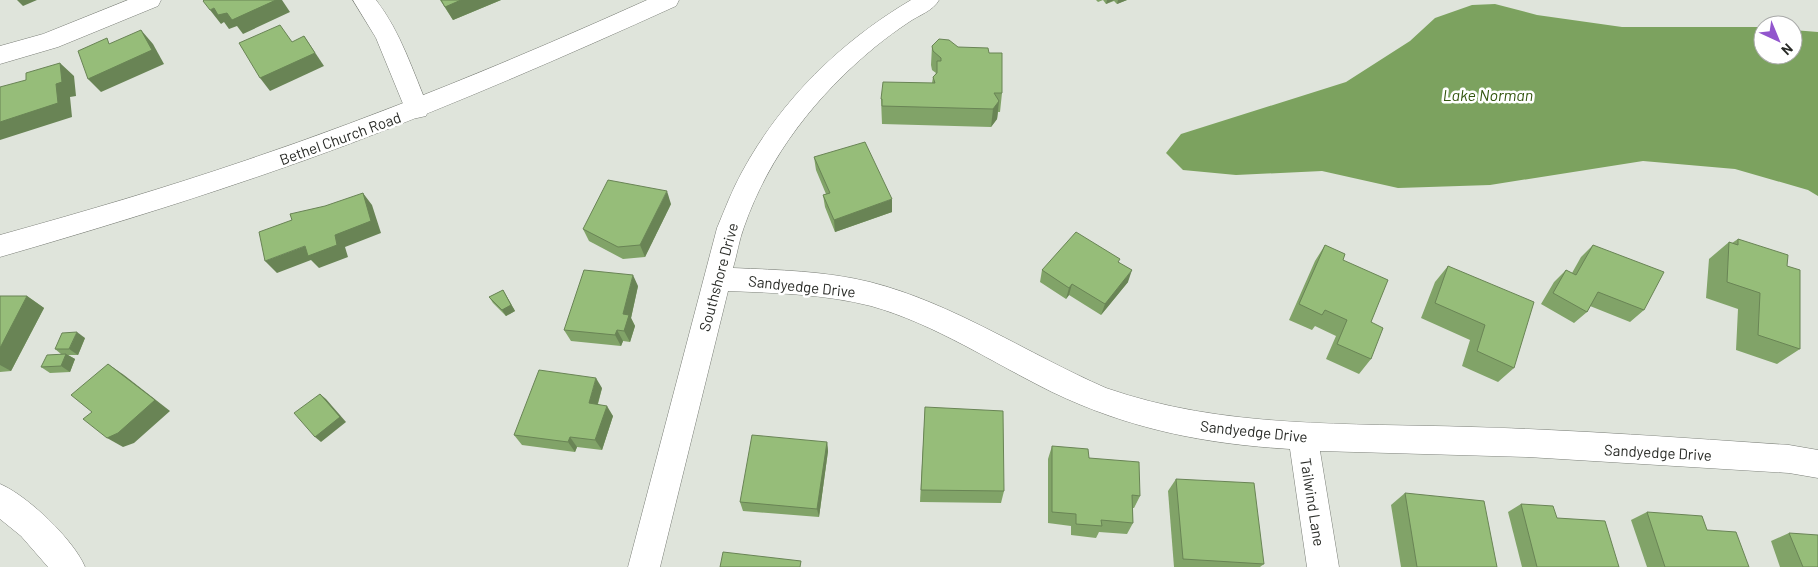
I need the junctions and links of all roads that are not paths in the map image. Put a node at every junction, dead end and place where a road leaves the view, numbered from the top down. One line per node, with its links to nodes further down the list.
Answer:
1 (150, 0): 5 (street)
2 (364, 0): 6 (street)
3 (668, 0): 6 (street, Bethel Church Road)
4 (928, 0): 8 (street, Southshore Drive)
5 (0, 55)
6 (417, 109): 7 (street, Bethel Church Road)
7 (0, 246)
8 (717, 278): 9 (street, Sandyedge Drive); 13 (street, Southshore Drive)
9 (1303, 436): 10 (street, Sandyedge Drive); 14 (street, Tailwind Lane)
10 (1818, 464)
11 (0, 499): 12 (street)
12 (69, 567)
13 (644, 567)
14 (1323, 567)

